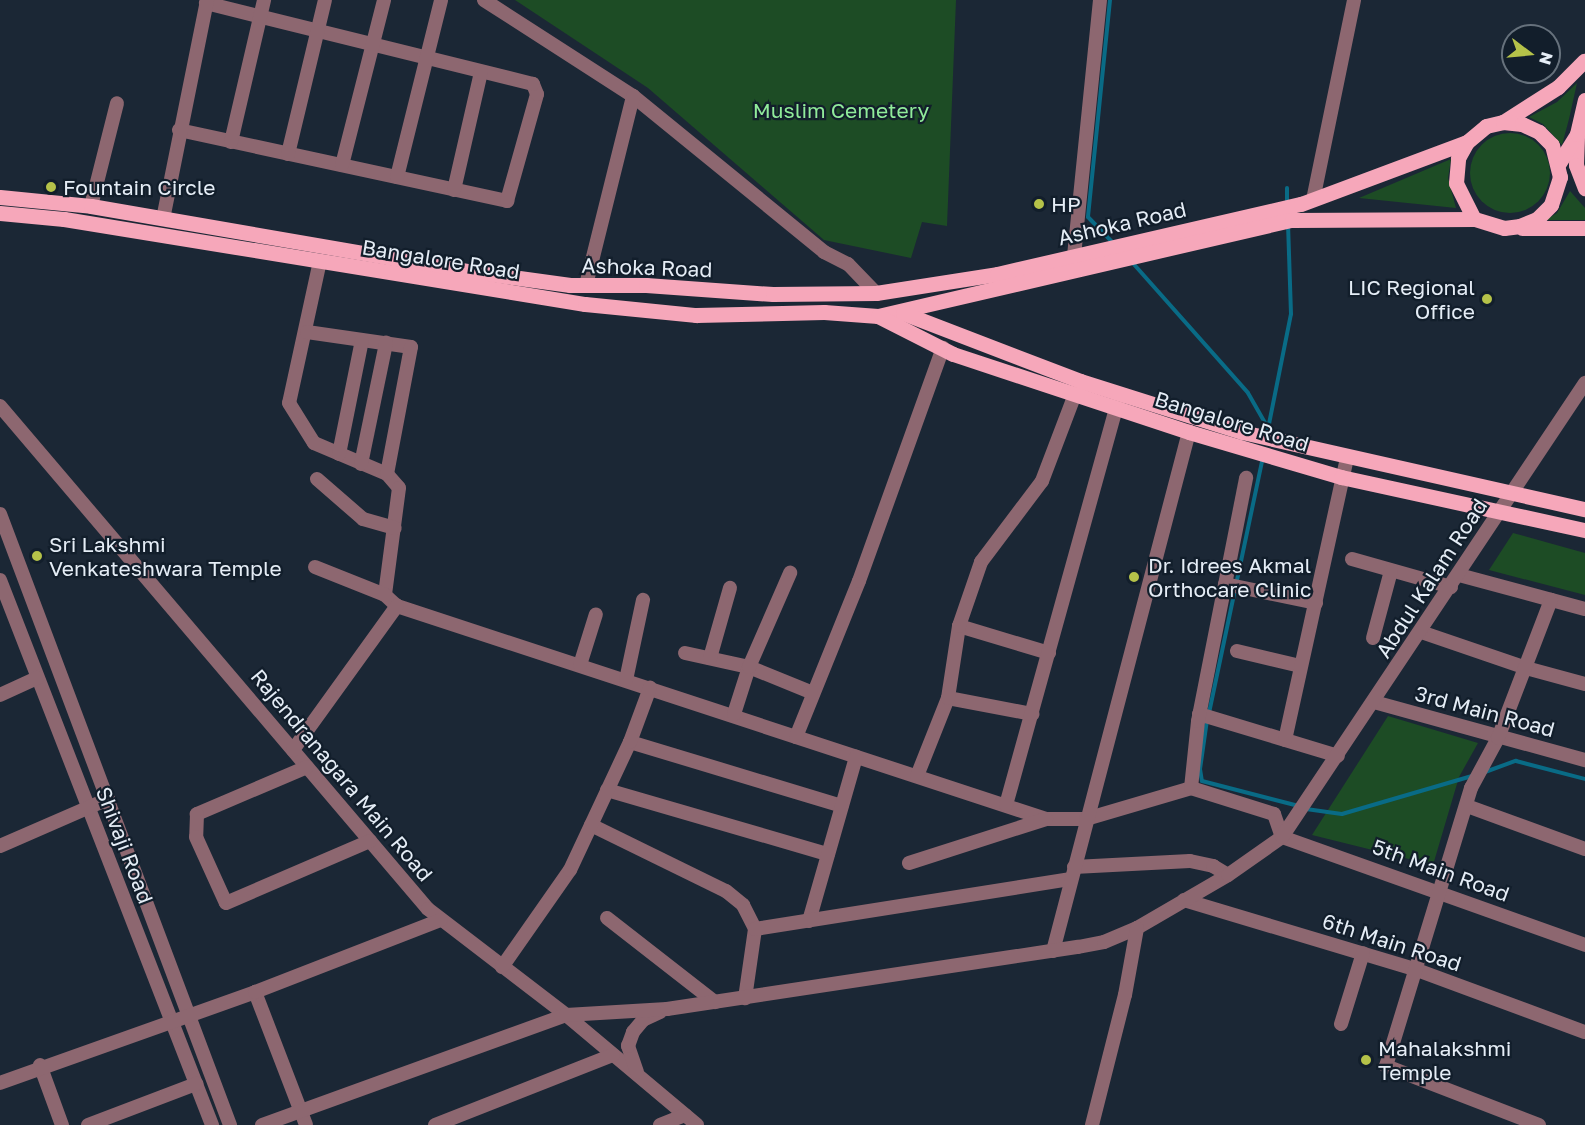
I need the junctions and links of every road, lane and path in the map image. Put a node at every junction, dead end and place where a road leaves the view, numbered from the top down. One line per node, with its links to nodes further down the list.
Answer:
1 (264, 0): 9 (street)
2 (325, 0): 10 (street)
3 (384, 0): 11 (street)
4 (441, 0): 12 (street)
5 (484, 0): 16 (street)
6 (1100, 0): 41 (street)
7 (1354, 0): 32 (street)
8 (206, 2): 9 (street); 20 (street)
9 (260, 17): 10 (street); 22 (street)
10 (316, 31): 11 (street); 24 (street)
11 (372, 45): 12 (street); 25 (street)
12 (425, 58): 15 (street); 27 (street)
13 (1585, 60): 14 (main road); 19 (main road)
14 (1585, 69)
15 (481, 72): 29 (street); 29 (street)
16 (633, 96): 43 (street); 44 (street)
17 (1585, 100): 21 (main road)
18 (117, 103): 33 (street)
19 (1503, 122): 23 (main road); 26 (main road)
20 (179, 130): 22 (street); 36 (street)
21 (1577, 134): 26 (main road); 28 (main road)
22 (231, 142): 24 (street)
23 (1467, 142): 32 (main road); 37 (main road)
24 (288, 154): 25 (street)
25 (342, 165): 27 (street)
26 (1560, 170): 30 (main road); 38 (main road)
27 (397, 177): 29 (street)
28 (1585, 188)
29 (454, 190)
30 (1585, 195)
31 (0, 197): 33 (main road, Ashoka Road)
32 (1313, 200): 35 (main road)
33 (92, 206): 36 (main road, Ashoka Road)
34 (0, 213): 42 (main road, Bangalore Road)
35 (1287, 215): 37 (main road); 40 (main road, Ashoka Road)
36 (163, 219): 43 (main road, Ashoka Road)
37 (1474, 219): 38 (main road)
38 (1504, 228): 39 (main road)
39 (1585, 228)
40 (1122, 252): 41 (main road, Ashoka Road); 45 (main road, Bangalore Road)
41 (1074, 256): 44 (main road, Ashoka Road)
42 (320, 261): 46 (main road, Bangalore Road); 47 (street)
43 (586, 285): 44 (main road, Ashoka Road)
44 (876, 293)
45 (903, 313): 46 (main road, Bangalore Road); 52 (main road, Bangalore Road)
46 (878, 316): 50 (main road, Bangalore Road)
47 (307, 332): 48 (street); 57 (street)
48 (362, 340): 49 (street); 57 (street)
49 (386, 343): 59 (street); 60 (street)
50 (943, 348): 52 (main road, Bangalore Road); 102 (street)
51 (1585, 383): 64 (street, Abdul Kalam Road)
52 (1078, 388): 53 (main road, Bangalore Road); 87 (street)
53 (1119, 400): 55 (main road, Bangalore Road); 56 (main road, Bangalore Road); 91 (street)
54 (0, 406): 113 (street, Rajendranagara Main Road)
55 (1188, 432): 56 (main road, Bangalore Road); 127 (street)
56 (1242, 439): 58 (main road, Bangalore Road); 61 (main road, Bangalore Road)
57 (339, 454): 59 (street)
58 (1347, 457): 61 (street); 64 (main road, Bangalore Road)
59 (361, 464): 60 (street)
60 (387, 474): 68 (street)
61 (1341, 477): 66 (main road, Bangalore Road); 82 (street)
62 (1246, 478): 76 (street)
63 (317, 479): 68 (street)
64 (1512, 492): 65 (main road, Bangalore Road); 66 (street, Abdul Kalam Road)
65 (1585, 509)
66 (1500, 512): 69 (main road, Bangalore Road); 75 (street, Abdul Kalam Road)
67 (0, 514): 78 (street)
68 (395, 528): 79 (street)
69 (1585, 530)
70 (1352, 559): 72 (street)
71 (315, 567): 79 (street)
72 (1391, 570): 75 (street); 89 (street)
73 (790, 573): 96 (street)
74 (0, 580): 83 (street, Shivaji Road)
75 (1455, 581): 81 (street); 88 (street, Abdul Kalam Road)
76 (1225, 584): 82 (street); 108 (street)
77 (730, 588): 93 (street)
78 (30, 593): 83 (street); 121 (street)
79 (385, 595): 84 (street)
80 (643, 600): 99 (street)
81 (1551, 600): 85 (street); 97 (street)
82 (1316, 603): 95 (street)
83 (4, 605): 98 (street, Shivaji Road)
84 (396, 606): 94 (street); 113 (street)
85 (1585, 609)
86 (596, 614): 94 (street)
87 (959, 626): 91 (street); 104 (street)
88 (1421, 632): 97 (street); 105 (street, Abdul Kalam Road)
89 (1373, 638)
90 (1237, 651): 95 (street)
91 (1049, 652): 107 (street)
92 (686, 653): 93 (street)
93 (710, 658): 96 (street)
94 (580, 665): 99 (street)
95 (1300, 666): 111 (street)
96 (749, 667): 102 (street); 106 (street)
97 (1526, 668): 100 (street); 110 (street)
98 (38, 678): 103 (street); 125 (street, Shivaji Road)
99 (626, 680): 101 (street)
100 (1585, 684)
101 (650, 688): 106 (street); 112 (street)
102 (813, 693): 109 (street)
103 (0, 695)
104 (948, 698): 107 (street); 118 (street)
105 (1374, 702): 110 (street, 3rd Main Road); 114 (street, Abdul Kalam Road)
106 (734, 714): 109 (street)
107 (1032, 714): 122 (street)
108 (1199, 714): 111 (street); 119 (street)
109 (796, 737): 115 (street)
110 (1498, 738): 116 (street, 3rd Main Road); 124 (street)
111 (1285, 740): 114 (street)
112 (630, 742): 120 (street); 123 (street)
113 (293, 750): 117 (street, Rajendranagara Main Road)
114 (1338, 756): 129 (street, Abdul Kalam Road)
115 (856, 757): 118 (street); 123 (street)
116 (1585, 760)
117 (307, 767): 130 (street, Rajendranagara Main Road); 130 (street)
118 (917, 776): 122 (street)
119 (1191, 789): 127 (street); 129 (street)
120 (607, 790): 128 (street); 133 (street)
121 (108, 799): 125 (street); 153 (street)
122 (1006, 805): 126 (street)
123 (842, 806): 133 (street)
124 (1467, 806): 132 (street); 137 (street)
125 (88, 808): 131 (street); 155 (street, Shivaji Road)
126 (1046, 819): 127 (street); 134 (street)
127 (1086, 819): 135 (street)
128 (591, 825): 143 (street); 147 (street)
129 (1282, 837): 136 (street); 137 (street, 5th Main Road)
130 (370, 841): 140 (street, Rajendranagara Main Road)
131 (0, 846)
132 (1585, 849)
133 (828, 855): 141 (street)
134 (909, 863)
135 (1072, 873): 136 (street); 141 (street); 145 (street)
136 (1228, 875): 138 (street)
137 (1440, 890): 144 (street, 5th Main Road); 148 (street)
138 (1184, 900): 142 (street); 146 (street, 6th Main Road)
139 (607, 918): 151 (street)
140 (441, 920): 147 (street, Rajendranagara Main Road); 149 (street)
141 (809, 921): 143 (street)
142 (1137, 928): 145 (street); 174 (street)
143 (755, 929): 150 (street)
144 (1585, 945)
145 (1053, 951): 150 (street)
146 (1363, 953): 148 (street, 6th Main Road); 156 (street)
147 (502, 967): 154 (street, Rajendranagara Main Road)
148 (1417, 970): 157 (street, 6th Main Road); 175 (street)
149 (255, 992): 153 (street); 163 (street)
150 (745, 998): 151 (street)
151 (715, 1002): 152 (street)
152 (667, 1009): 154 (street); 160 (street)
153 (189, 1014): 155 (street); 168 (street)
154 (566, 1015): 158 (street, Rajendranagara Main Road); 163 (street)
155 (170, 1020): 159 (street); 162 (street, Shivaji Road)
156 (1341, 1024)
157 (1585, 1032)
158 (613, 1055): 160 (street, Rajendranagara Main Road); 171 (street)
159 (40, 1065): 161 (street); 165 (street)
160 (640, 1078): 164 (street, Rajendranagara Main Road)
161 (0, 1083)
162 (196, 1084): 166 (street); 167 (street, Shivaji Road)
163 (301, 1110): 169 (street); 170 (street)
164 (685, 1115): 172 (street); 173 (street, Rajendranagara Main Road)
165 (62, 1125)
166 (88, 1125)
167 (212, 1125)
168 (230, 1125)
169 (262, 1125)
170 (306, 1125)
171 (435, 1125)
172 (660, 1125)
173 (697, 1125)
174 (1092, 1125)
175 (1539, 1125)

